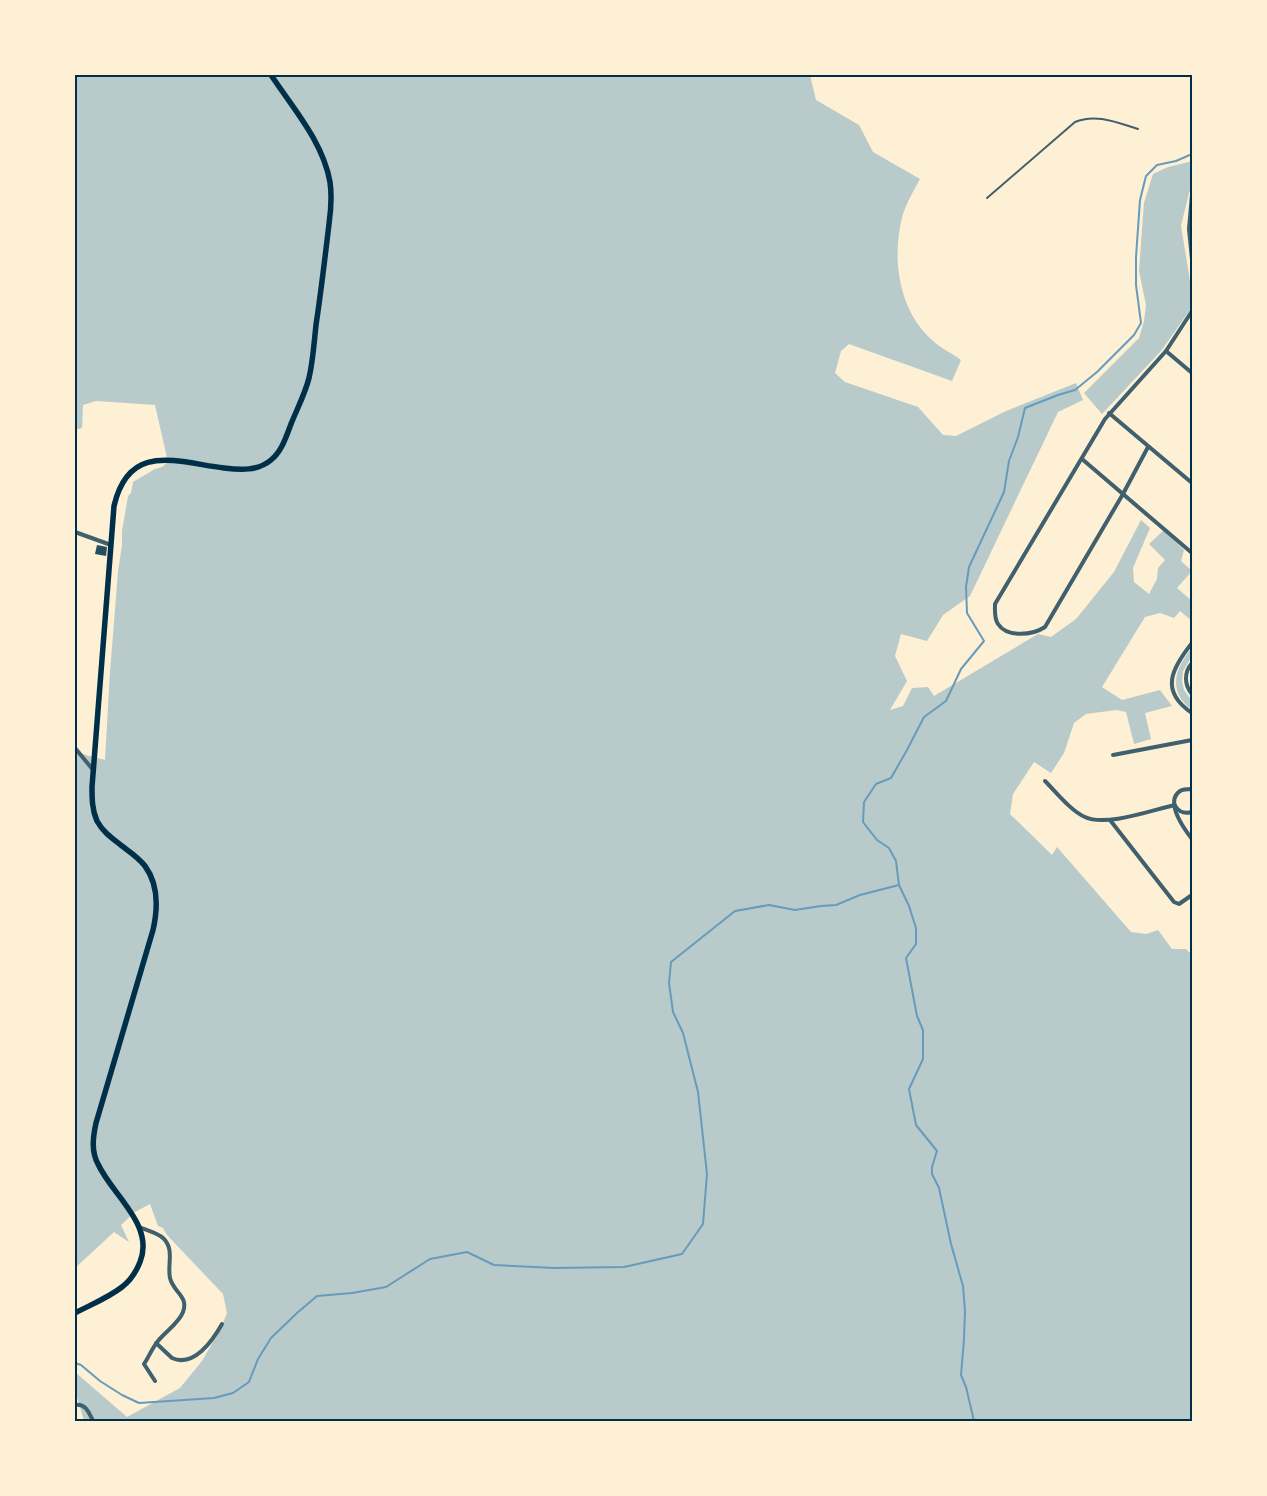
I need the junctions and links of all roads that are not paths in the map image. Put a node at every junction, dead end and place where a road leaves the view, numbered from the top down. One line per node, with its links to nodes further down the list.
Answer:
1 (271, 75): 15 (main road)
2 (1138, 129): 4 (lane)
3 (1192, 195): 5 (street)
4 (987, 198)
5 (1192, 259)
6 (1192, 311): 7 (street)
7 (1166, 351): 8 (street); 9 (street)
8 (1192, 373)
9 (1109, 413): 10 (street); 11 (street)
10 (1148, 447): 12 (street); 13 (street)
11 (1082, 459): 13 (street); 13 (street)
12 (1192, 483)
13 (1123, 494): 16 (street)
14 (75, 532): 15 (street)
15 (111, 545): 24 (main road)
16 (1192, 553)
17 (1192, 643): 20 (street)
18 (1192, 663): 19 (street)
19 (1192, 694)
20 (1192, 713)
21 (1192, 740): 23 (street)
22 (75, 748): 24 (street)
23 (1113, 755)
24 (94, 771): 32 (main road)
25 (1045, 782): 29 (street)
26 (1192, 789): 27 (street)
27 (1175, 805): 28 (street); 29 (street); 30 (street)
28 (1192, 812)
29 (1110, 820): 31 (street)
30 (1192, 839)
31 (1192, 895)
32 (139, 1227): 33 (main road); 35 (street)
33 (75, 1313)
34 (222, 1324): 35 (street)
35 (156, 1343): 36 (street)
36 (155, 1381)
37 (75, 1405): 38 (street)
38 (93, 1421)

